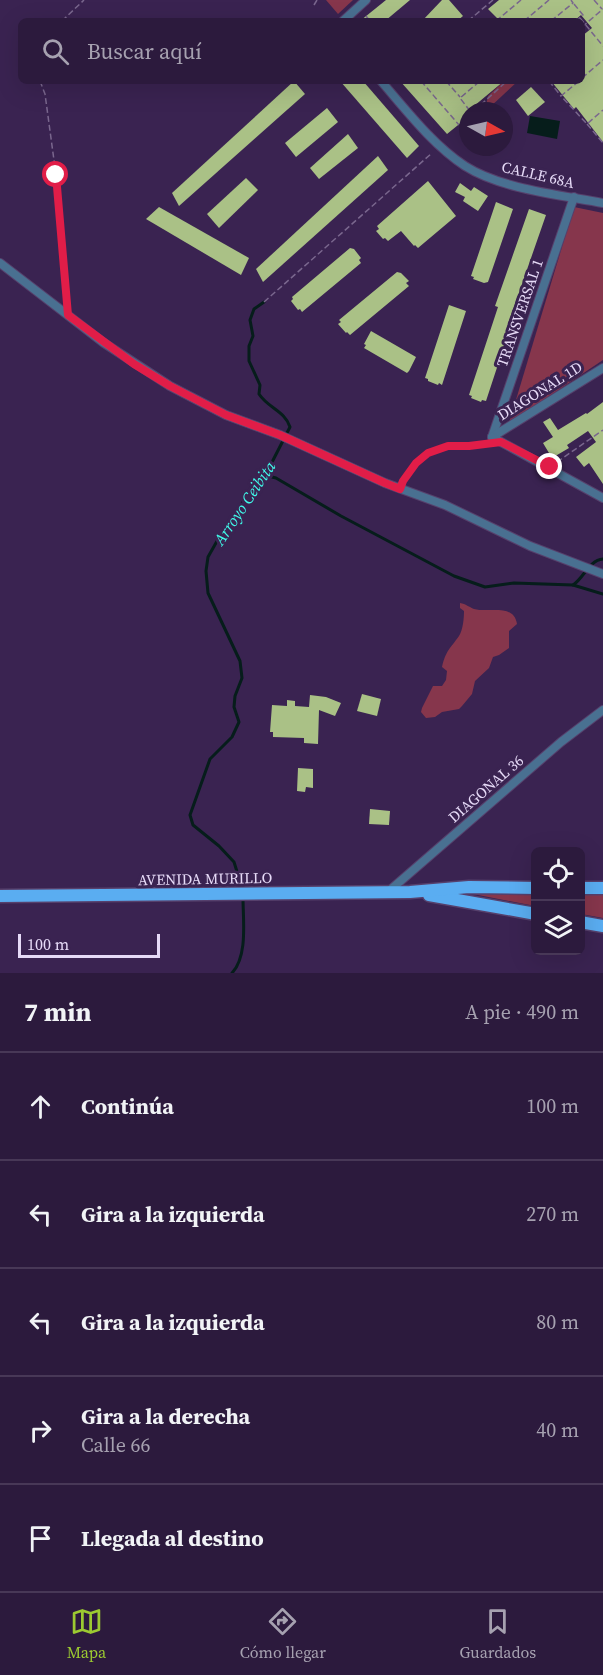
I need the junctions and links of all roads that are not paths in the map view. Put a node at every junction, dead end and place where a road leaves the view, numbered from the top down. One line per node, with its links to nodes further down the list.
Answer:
1 (366, 0): 2 (street)
2 (346, 18)
3 (384, 84): 4 (street, CALLE 68A)
4 (574, 197): 5 (street, CALLE 68A); 8 (street, TRANSVERSAL 1)
5 (603, 203)
6 (0, 263): 10 (street)
7 (603, 368): 8 (street, DIAGONAL 1D)
8 (492, 437): 9 (street)
9 (603, 498)
10 (603, 574)
11 (603, 710): 15 (street, DIAGONAL 36)
12 (531, 888): 16 (main road, AVENIDA MURILLO)
13 (585, 888): 14 (main road)
14 (603, 888)
15 (388, 892): 16 (main road, AVENIDA MURILLO); 17 (main road, AVENIDA MURILLO)
16 (410, 892): 18 (main road, AVENIDA MURILLO)
17 (0, 896)
18 (531, 913)
19 (585, 923): 20 (main road)
20 (603, 926)

